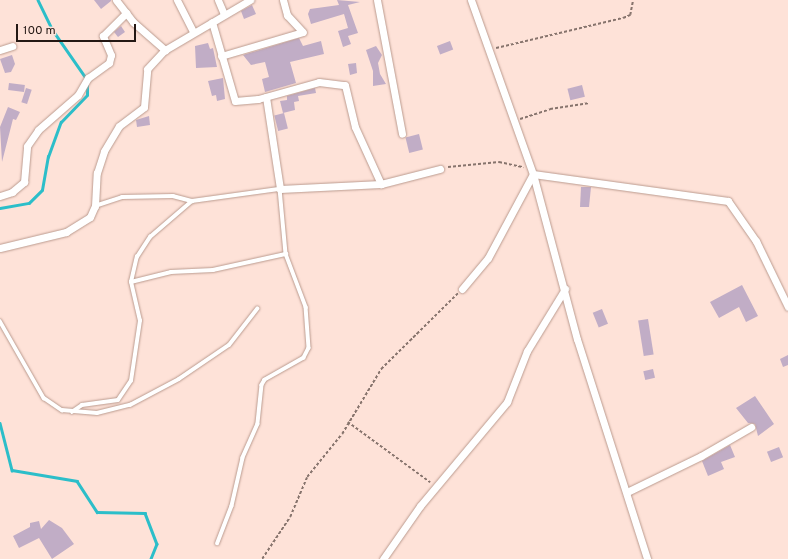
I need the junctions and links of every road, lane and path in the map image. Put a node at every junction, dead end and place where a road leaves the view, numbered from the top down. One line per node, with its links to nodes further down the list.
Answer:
1 (116, 0): 9 (street)
2 (177, 0): 12 (street)
3 (218, 0): 10 (street)
4 (250, 0): 10 (street)
5 (283, 0): 17 (street)
6 (377, 0): 21 (street)
7 (471, 0): 16 (street)
8 (633, 0): 16 (path)
9 (126, 13): 15 (street); 26 (street)
10 (224, 14): 11 (street)
11 (212, 22): 12 (street); 17 (street)
12 (193, 32): 15 (street)
13 (12, 46): 14 (street)
14 (0, 50)
15 (165, 50): 28 (street)
16 (487, 50): 20 (street)
17 (221, 56): 18 (street)
18 (266, 97): 24 (street); 25 (street)
19 (590, 103): 20 (path)
20 (515, 122): 23 (street)
21 (402, 134)
22 (440, 169): 23 (path); 24 (street)
23 (532, 172): 32 (street); 33 (street); 34 (street)
24 (381, 184): 25 (street)
25 (280, 189): 27 (lane); 30 (lane)
26 (0, 196)
27 (192, 201): 28 (lane); 31 (lane)
28 (95, 206): 29 (street)
29 (0, 248)
30 (286, 254): 31 (lane); 42 (lane)
31 (131, 282): 37 (lane)
32 (565, 289): 40 (street); 41 (street)
33 (462, 290): 38 (path)
34 (788, 307)
35 (258, 309): 37 (lane)
36 (0, 321): 37 (lane)
37 (72, 412)
38 (348, 422): 40 (path); 43 (path)
39 (751, 427): 41 (street)
40 (436, 487): 44 (street)
41 (626, 492): 45 (street)
42 (218, 543)
43 (262, 559)
44 (383, 559)
45 (647, 559)

